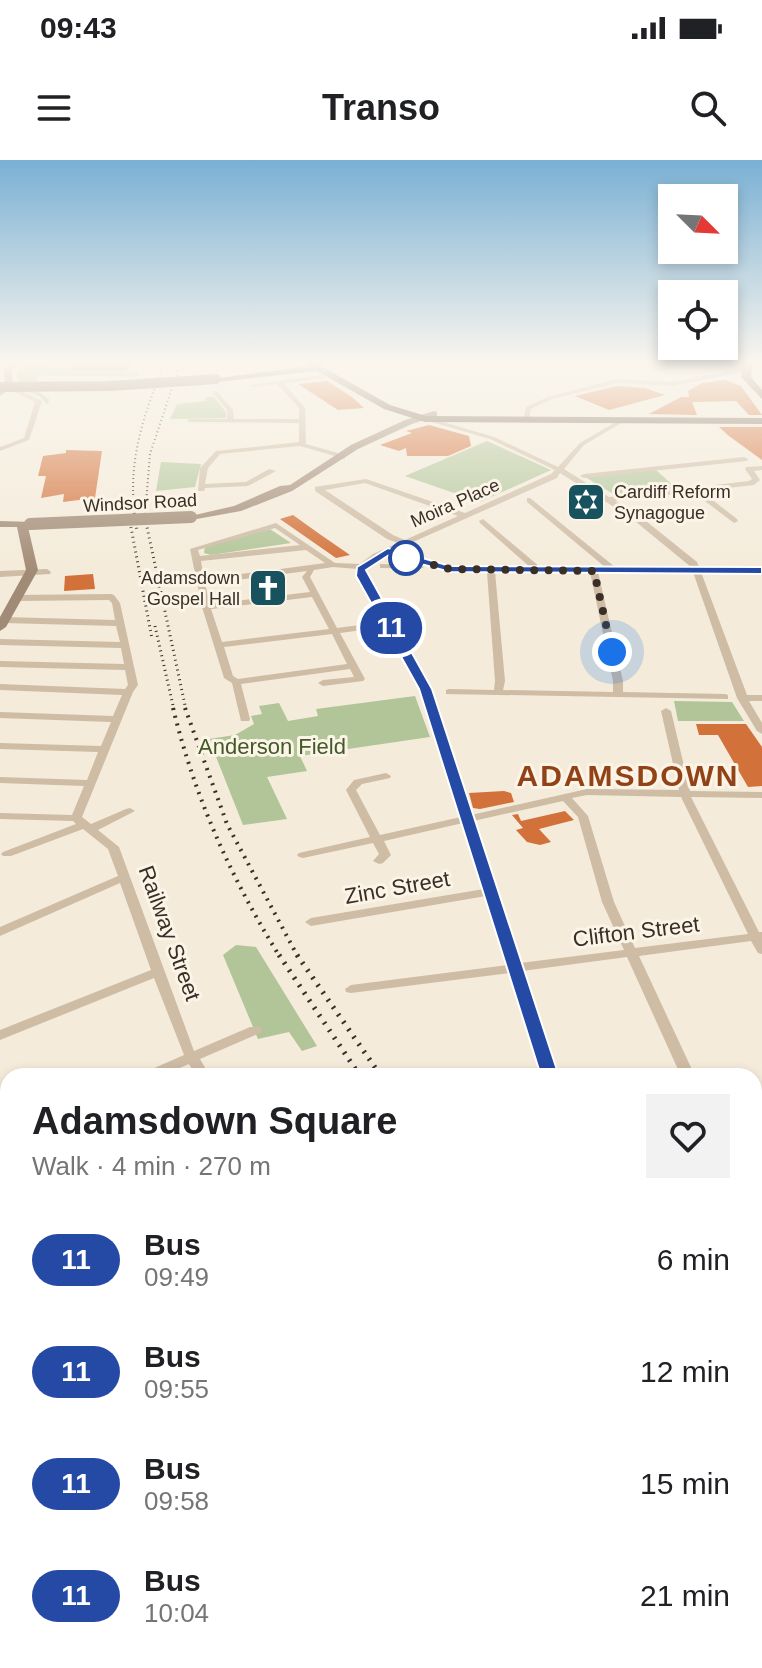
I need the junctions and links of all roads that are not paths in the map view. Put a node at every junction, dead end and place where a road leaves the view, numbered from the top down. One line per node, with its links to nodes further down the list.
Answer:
1 (29, 431): 10 (street)
2 (302, 431): 9 (street)
3 (389, 431): 12 (street, Windsor Road)
4 (473, 431): 7 (street)
5 (480, 431): 7 (street)
6 (602, 431): 15 (street, Moira Place)
7 (492, 438): 15 (street)
8 (215, 443): 11 (street)
9 (303, 444): 11 (street); 12 (street)
10 (0, 449)
11 (218, 452): 16 (street)
12 (342, 457): 25 (street, Windsor Road, bridge)
13 (744, 459): 17 (street)
14 (762, 468): 18 (street)
15 (560, 470): 19 (street); 21 (street, Moira Place)
16 (272, 471)
17 (580, 475)
18 (695, 490): 19 (street); 23 (street)
19 (608, 499): 41 (street)
20 (530, 500): 39 (street)
21 (465, 516): 26 (street, Moira Place); 26 (street)
22 (483, 521): 37 (street)
23 (734, 521)
24 (0, 524): 25 (street, Windsor Road)
25 (26, 524): 43 (street)
26 (406, 543): 28 (street, Moira Place)
27 (307, 547): 29 (street); 29 (street); 30 (street)
28 (388, 551): 31 (street); 33 (street, Moira Place)
29 (196, 559): 44 (street)
30 (333, 565): 33 (street); 36 (street)
31 (427, 565): 32 (street); 34 (street)
32 (383, 566)
33 (362, 567): 50 (street)
34 (491, 570): 37 (street); 63 (street)
35 (762, 570): 41 (street)
36 (311, 571): 44 (street); 45 (street)
37 (540, 571): 38 (street)
38 (594, 571): 39 (street); 64 (street)
39 (615, 571): 41 (street)
40 (47, 572): 43 (street)
41 (699, 572): 66 (street)
42 (0, 574): 43 (street)
43 (31, 574): 46 (street)
44 (201, 582): 47 (street)
45 (315, 594): 47 (street); 51 (street)
46 (16, 598): 48 (street); 49 (street)
47 (206, 607): 54 (street)
48 (120, 623): 49 (street); 53 (street)
49 (2, 624)
50 (388, 624): 51 (street); 83 (street)
51 (333, 631): 54 (street); 56 (street)
52 (0, 642): 53 (street)
53 (124, 645): 57 (street)
54 (218, 645): 58 (street)
55 (0, 664): 57 (street)
56 (353, 666): 58 (street); 59 (street)
57 (128, 667): 61 (street)
58 (236, 682): 71 (street)
59 (323, 683)
60 (0, 687): 61 (street)
61 (128, 689): 70 (street)
62 (449, 692): 63 (street)
63 (498, 693): 64 (street)
64 (618, 695): 65 (street)
65 (725, 697)
66 (742, 698): 67 (street); 72 (street)
67 (762, 698)
68 (666, 711): 78 (street)
69 (0, 715): 70 (street)
70 (118, 719): 74 (street)
71 (245, 719)
72 (762, 731)
73 (0, 746): 74 (street)
74 (106, 749): 77 (street)
75 (386, 776): 85 (street)
76 (0, 780): 77 (street)
77 (92, 783): 84 (street)
78 (684, 792): 79 (street); 80 (street); 93 (street)
79 (762, 795)
80 (566, 798): 83 (street); 95 (street)
81 (130, 811): 84 (street)
82 (0, 816): 84 (street)
83 (467, 822): 85 (street); 90 (street)
84 (85, 823): 86 (street); 89 (street, Railway Street)
85 (377, 839): 87 (street); 88 (street)
86 (7, 854)
87 (303, 855)
88 (379, 861)
89 (124, 877): 92 (street); 97 (street, Railway Street)
90 (490, 892): 91 (street, Zinc Street); 96 (street)
91 (311, 922)
92 (0, 932)
93 (759, 936): 94 (street); 95 (street, Clifton Street)
94 (762, 950)
95 (631, 952): 96 (street, Clifton Street); 105 (street)
96 (514, 967): 98 (street, Clifton Street); 104 (street)
97 (158, 972): 100 (street); 101 (street, Railway Street)
98 (351, 989)
99 (255, 1030): 101 (street)
100 (0, 1035)
101 (191, 1057): 102 (street); 103 (street, Railway Street)
102 (166, 1068)
103 (198, 1068)
104 (547, 1068)
105 (684, 1068)

